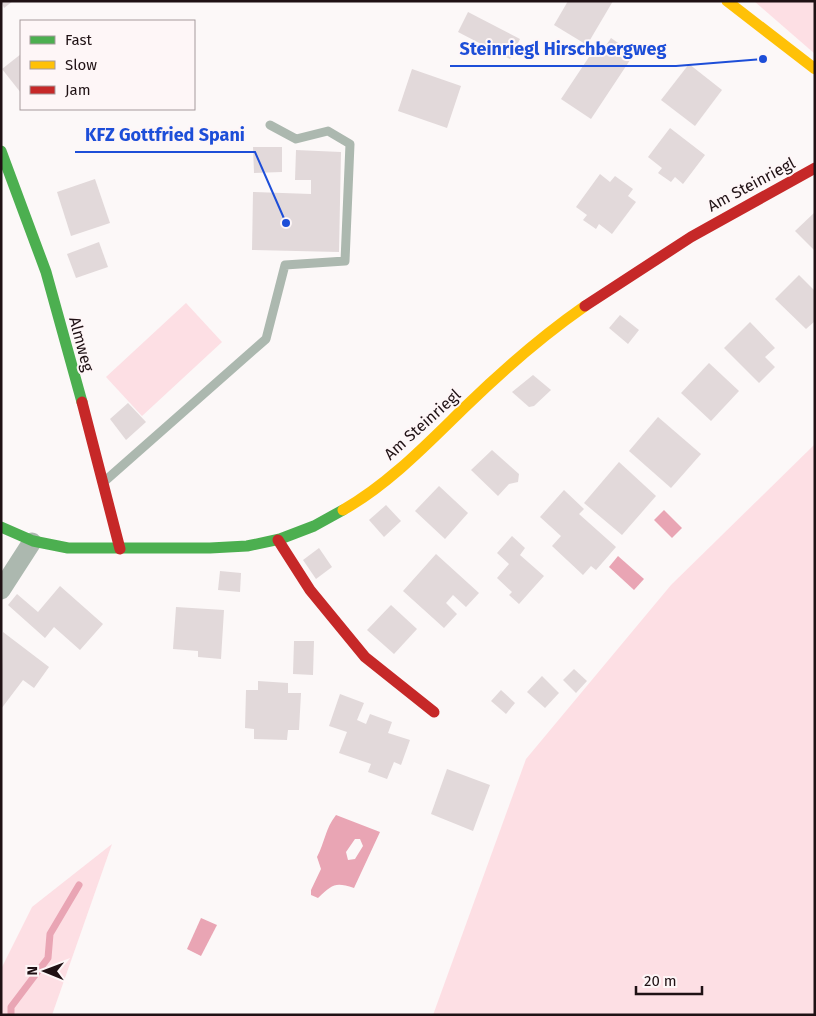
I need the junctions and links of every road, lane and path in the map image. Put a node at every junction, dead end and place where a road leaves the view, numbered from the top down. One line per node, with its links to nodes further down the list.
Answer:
1 (727, 1): 2 (street)
2 (815, 69)
3 (270, 125): 6 (lane)
4 (1, 151): 6 (street, Almweg)
5 (815, 168): 8 (street, Am Steinriegl)
6 (104, 482): 10 (street, Almweg)
7 (1, 527): 9 (street, Am Steinriegl)
8 (278, 540): 10 (street, Am Steinriegl); 12 (street)
9 (32, 542): 10 (street, Am Steinriegl); 11 (street)
10 (120, 549)
11 (1, 590)
12 (434, 712)

